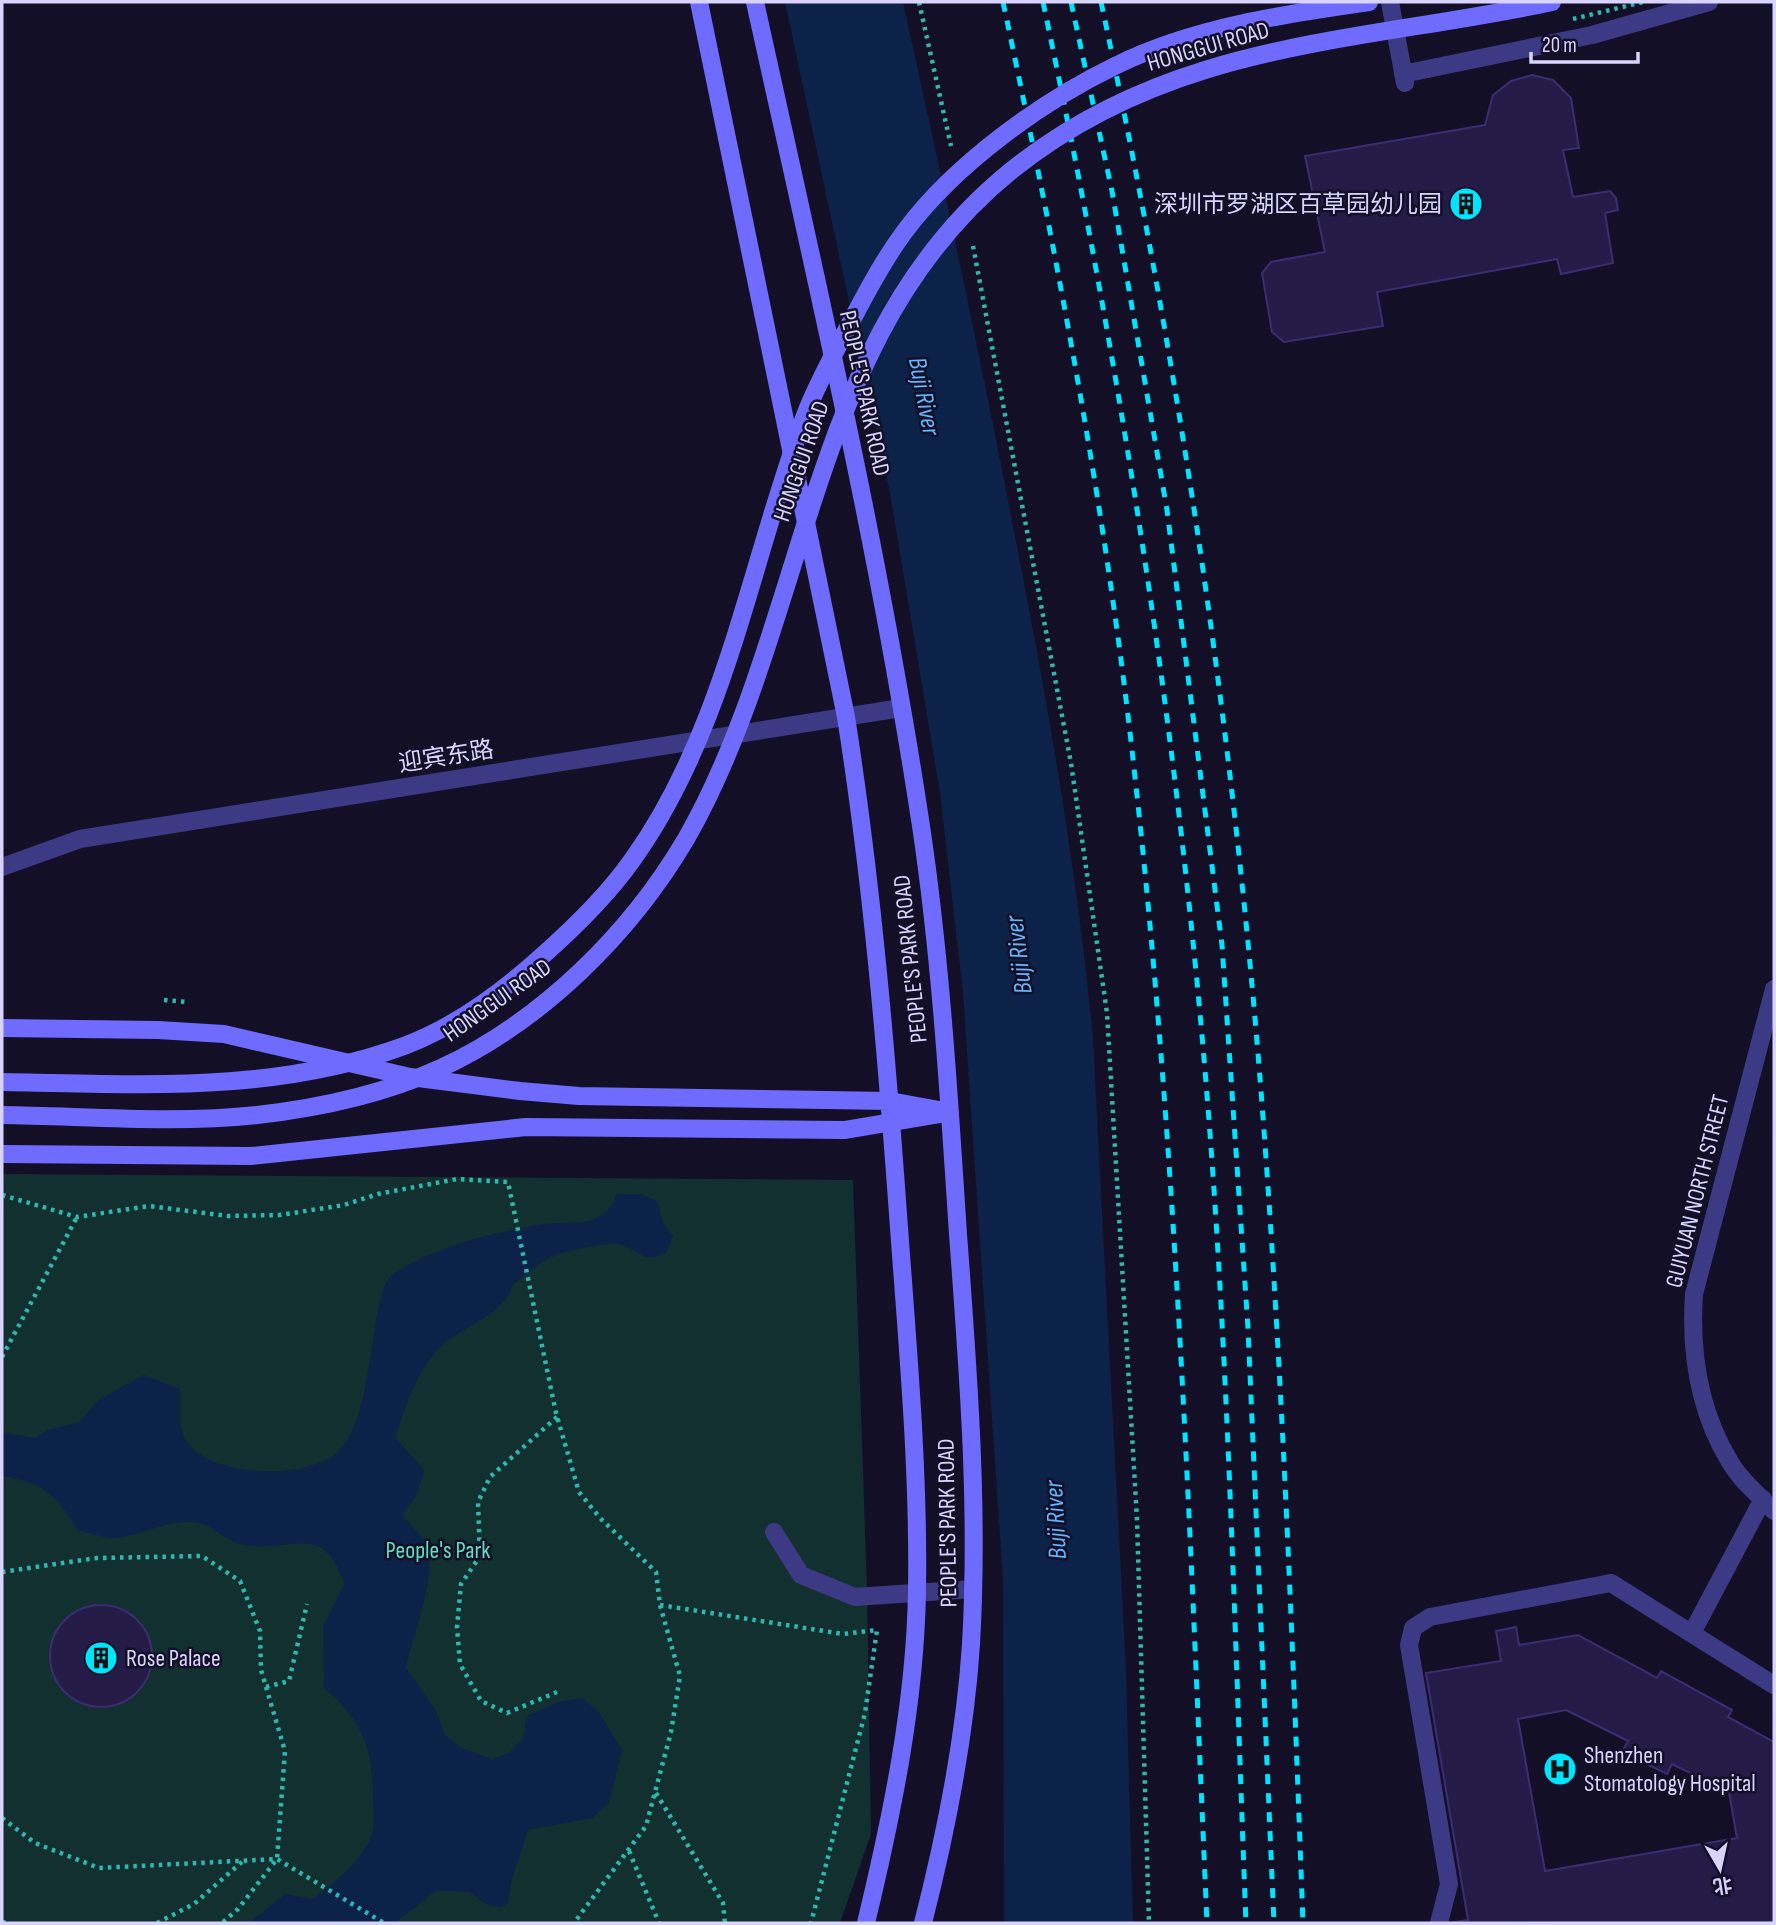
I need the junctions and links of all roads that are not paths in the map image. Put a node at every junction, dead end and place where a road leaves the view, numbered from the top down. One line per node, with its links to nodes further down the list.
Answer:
1 (699, 2): 8 (main road, PEOPLE'S PARK ROAD)
2 (755, 2): 7 (main road, PEOPLE'S PARK ROAD)
3 (1370, 2): 12 (main road, HONGGUI ROAD, bridge)
4 (1390, 2): 6 (street)
5 (1552, 2): 15 (main road, HONGGUI ROAD, bridge)
6 (1709, 2)
7 (901, 708): 8 (street, 迎宾东路); 14 (main road, PEOPLE'S PARK ROAD)
8 (846, 717): 9 (street, 迎宾东路); 13 (main road, PEOPLE'S PARK ROAD)
9 (2, 867)
10 (1774, 989): 18 (street, GUIYUAN NORTH STREET)
11 (2, 1028): 13 (main road, HONGGUI ROAD)
12 (2, 1082)
13 (890, 1101): 14 (main road, HONGGUI ROAD); 16 (main road, PEOPLE'S PARK ROAD)
14 (950, 1112): 16 (main road); 20 (main road, PEOPLE'S PARK ROAD)
15 (2, 1115)
16 (892, 1124): 17 (main road); 21 (main road, PEOPLE'S PARK ROAD)
17 (2, 1154)
18 (1769, 1505): 22 (street)
19 (774, 1532): 21 (street)
20 (973, 1589): 21 (street); 25 (main road, PEOPLE'S PARK ROAD)
21 (917, 1592): 24 (main road, PEOPLE'S PARK ROAD)
22 (1692, 1633): 23 (street); 26 (street)
23 (1774, 1685)
24 (866, 1923)
25 (923, 1923)
26 (1439, 1923)

